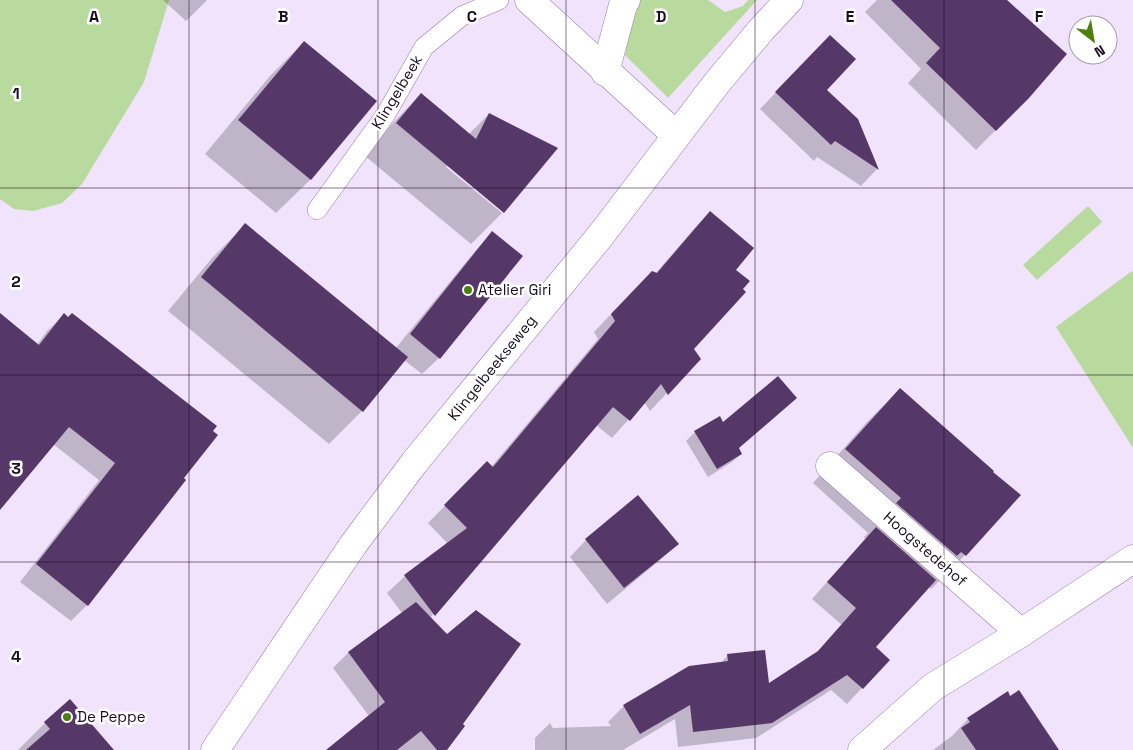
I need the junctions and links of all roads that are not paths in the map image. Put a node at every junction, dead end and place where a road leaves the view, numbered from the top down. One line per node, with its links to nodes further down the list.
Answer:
1 (499, 0): 7 (lane, Klingelbeek)
2 (529, 0): 5 (street)
3 (626, 0): 5 (street)
4 (789, 0): 6 (street, Klingelbeekseweg)
5 (606, 72): 6 (street)
6 (676, 135): 11 (street, Klingelbeekseweg)
7 (317, 210)
8 (830, 466): 10 (street, Hoogstedehof)
9 (1133, 559): 10 (street)
10 (1021, 633): 12 (street)
11 (215, 750)
12 (862, 750)

